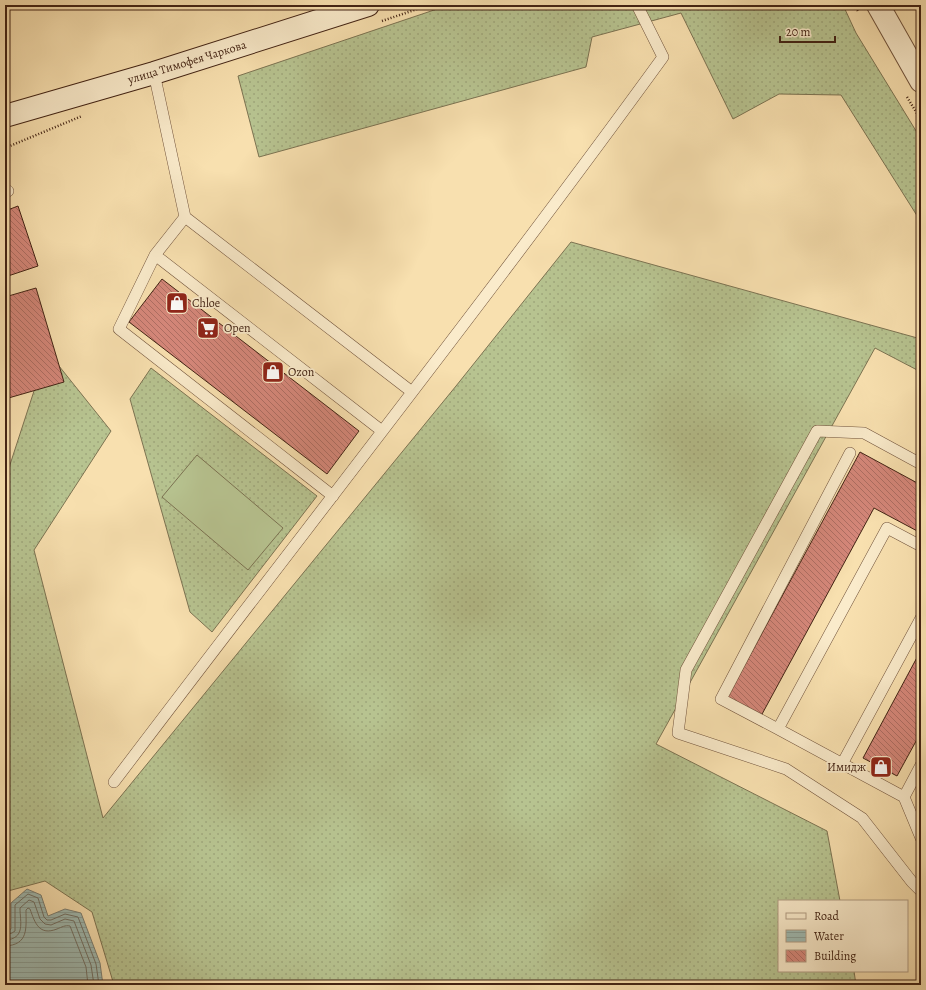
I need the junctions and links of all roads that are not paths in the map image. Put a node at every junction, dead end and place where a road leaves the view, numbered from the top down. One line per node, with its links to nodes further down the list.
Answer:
1 (368, 5): 4 (main road, улица Тимофея Чаркова)
2 (637, 5): 10 (lane)
3 (878, 5): 6 (main road)
4 (334, 10): 5 (main road, улица Тимофея Чаркова)
5 (154, 73): 7 (main road, улица Тимофея Чаркова); 8 (lane)
6 (921, 82)
7 (5, 116)
8 (185, 217): 9 (lane); 10 (lane)
9 (155, 255): 11 (lane); 14 (lane)
10 (412, 392): 11 (lane)
11 (382, 431): 14 (lane)
12 (850, 453): 17 (lane)
13 (921, 464): 23 (lane)
14 (333, 496): 20 (lane)
15 (921, 546): 17 (lane)
16 (921, 618): 18 (lane)
17 (778, 729): 18 (lane)
18 (842, 764): 21 (lane)
19 (921, 765): 21 (lane)
20 (114, 782)
21 (904, 797): 22 (lane)
22 (921, 838)
23 (921, 891)

